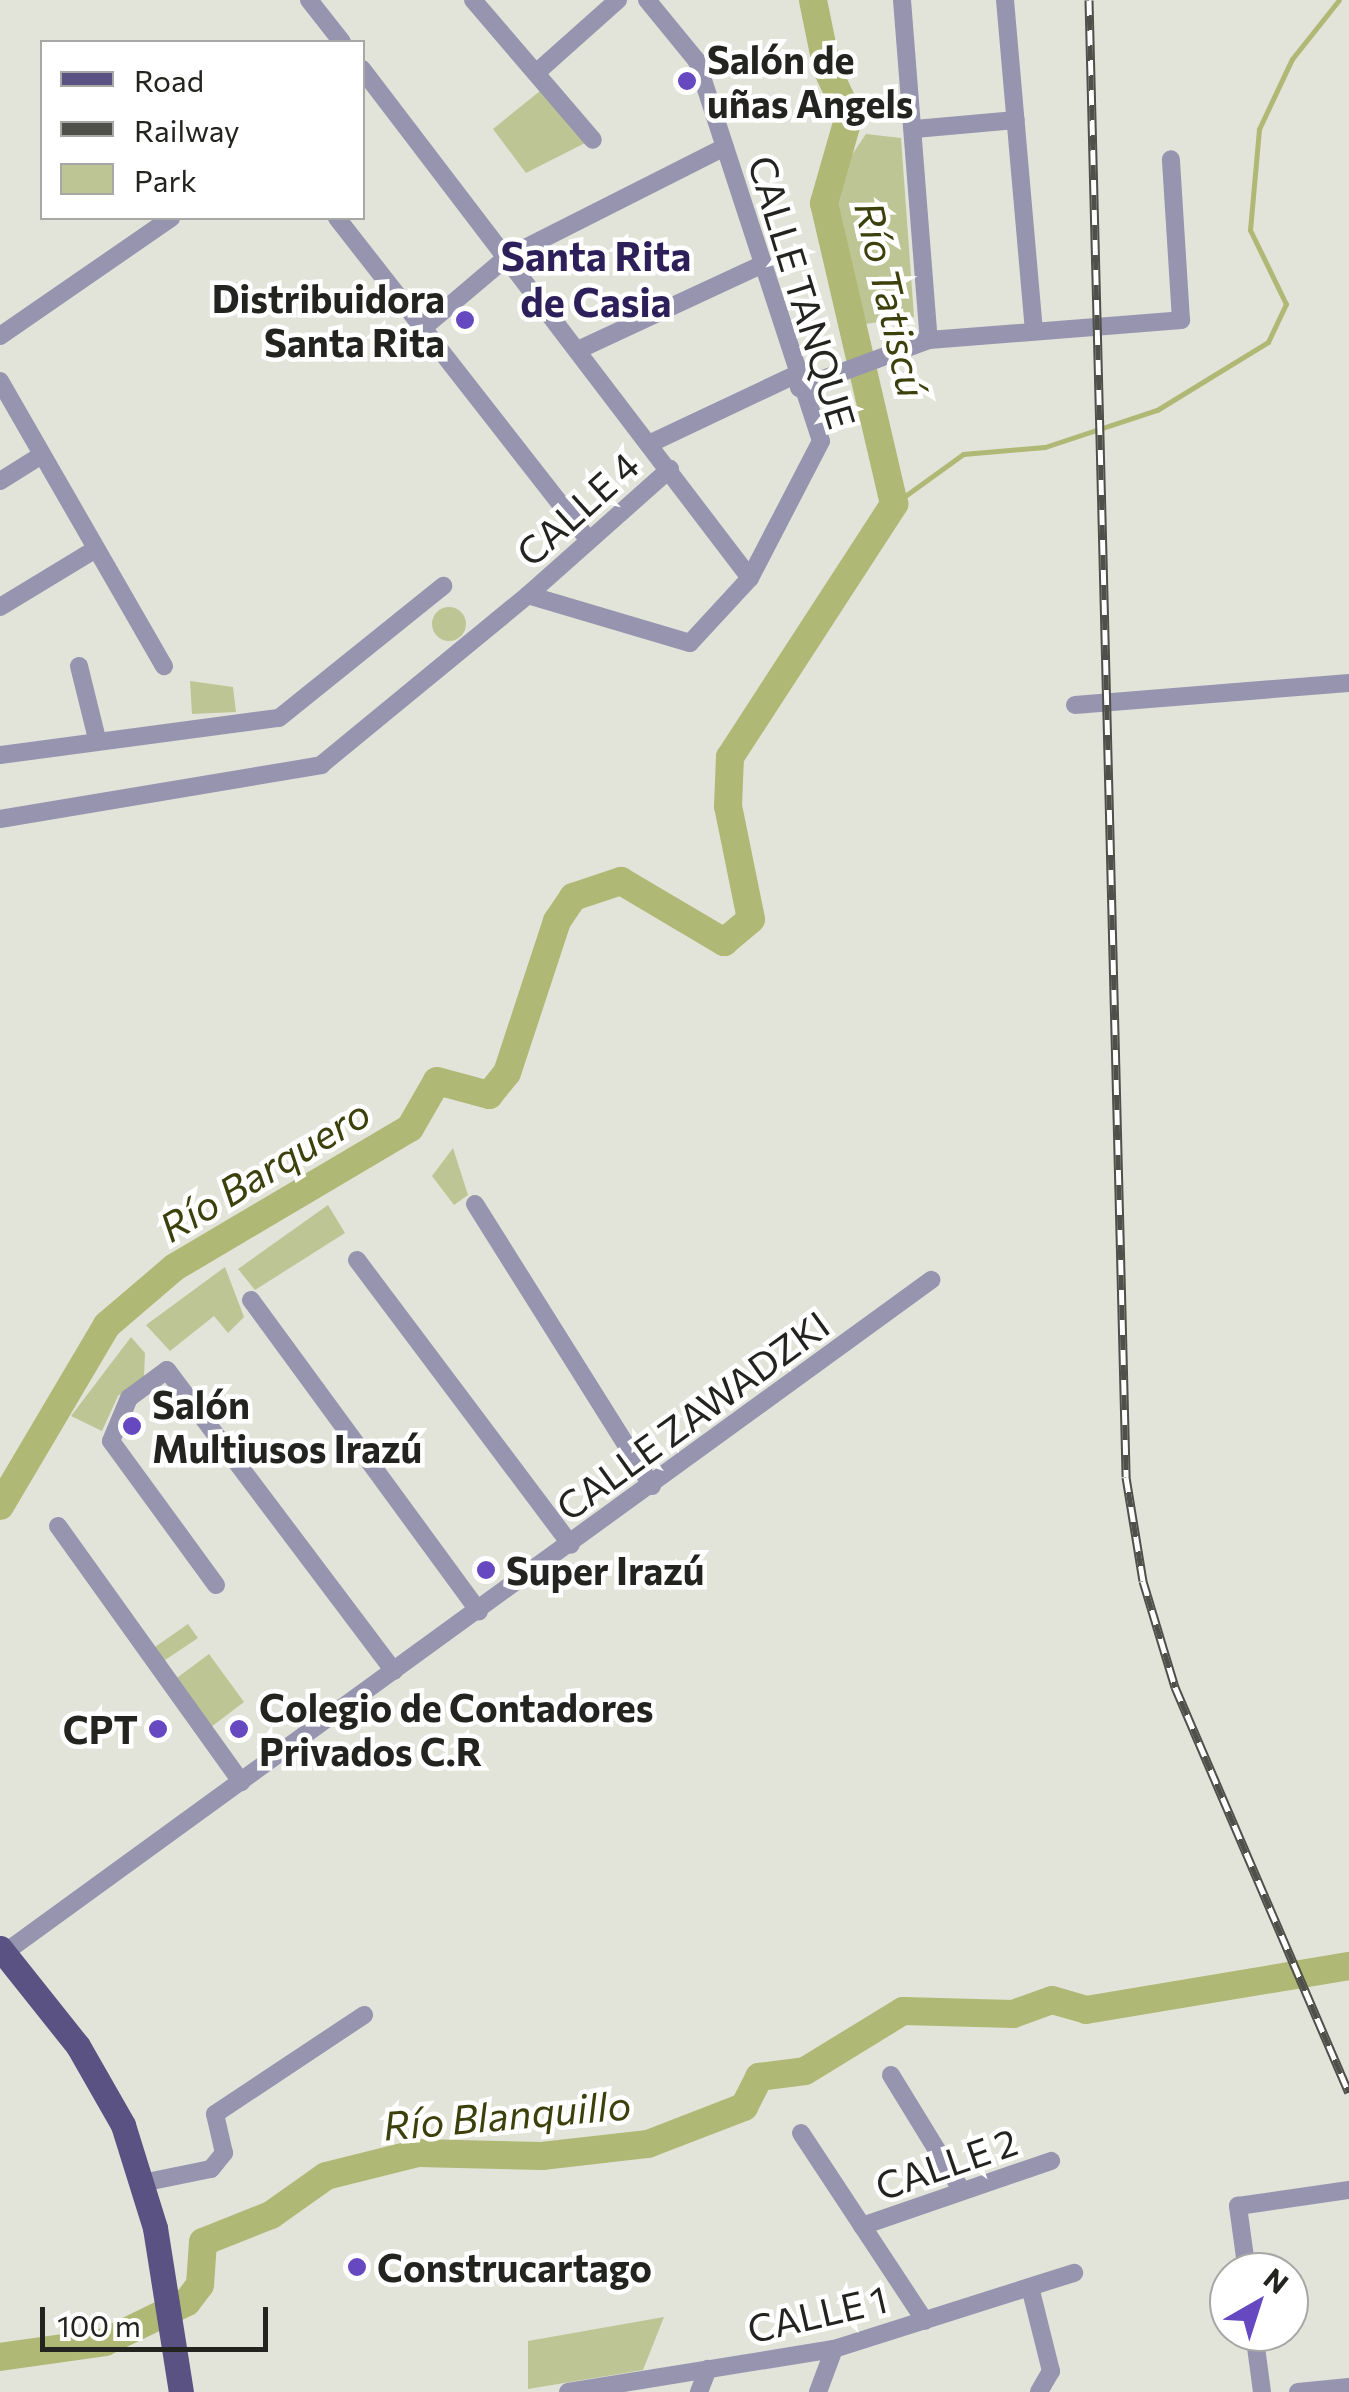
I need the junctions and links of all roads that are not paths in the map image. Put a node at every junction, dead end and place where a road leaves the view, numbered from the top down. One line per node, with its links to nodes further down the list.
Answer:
1 (309, 0): 7 (street)
2 (473, 0): 8 (street)
3 (618, 0): 8 (street)
4 (647, 0): 13 (street, CALLE TANQUE)
5 (902, 0): 11 (street)
6 (1006, 0): 10 (street)
7 (340, 40)
8 (536, 73): 12 (street)
9 (365, 76): 17 (street)
10 (1016, 120): 11 (street); 20 (street)
11 (915, 129): 22 (street)
12 (593, 140)
13 (725, 147): 17 (street); 18 (street, CALLE TANQUE)
14 (1167, 168): 20 (street)
15 (168, 220): 21 (street)
16 (339, 220): 19 (street)
17 (507, 257): 19 (street); 23 (street)
18 (761, 265): 23 (street); 25 (street, CALLE TANQUE)
19 (422, 329): 30 (street)
20 (1034, 330): 22 (street)
21 (0, 336)
22 (929, 340): 25 (street)
23 (578, 350): 26 (street)
24 (0, 381): 27 (street)
25 (797, 382): 26 (street); 32 (street, CALLE TANQUE)
26 (651, 443): 28 (street)
27 (40, 456): 29 (street); 31 (street)
28 (670, 469): 30 (street, CALLE 4); 32 (street)
29 (0, 480)
30 (589, 540): 34 (street, CALLE 4)
31 (94, 550): 35 (street); 37 (street)
32 (750, 578): 34 (street, CALLE TANQUE)
33 (443, 586): 40 (street)
34 (528, 595): 42 (street, CALLE 4)
35 (0, 607)
36 (79, 666): 40 (street)
37 (164, 666)
38 (1349, 682): 39 (street)
39 (1075, 705)
40 (96, 739): 41 (street)
41 (2, 750)
42 (0, 819)
43 (475, 1204): 47 (street)
44 (356, 1260): 49 (street)
45 (931, 1280): 47 (street, CALLE ZAWADZKI)
46 (251, 1300): 51 (street)
47 (652, 1486): 49 (street, CALLE ZAWADZKI)
48 (58, 1526): 53 (street)
49 (571, 1544): 51 (street, CALLE ZAWADZKI)
50 (216, 1585): 52 (street)
51 (479, 1611): 52 (street, CALLE ZAWADZKI)
52 (394, 1672): 53 (street, CALLE ZAWADZKI)
53 (241, 1782): 54 (street, CALLE ZAWADZKI)
54 (1, 1952): 59 (main road)
55 (356, 2027): 59 (street)
56 (891, 2075): 61 (street)
57 (802, 2132): 62 (street)
58 (1052, 2162): 61 (street, CALLE 2)
59 (142, 2183): 71 (main road)
60 (1349, 2190): 63 (street)
61 (962, 2192): 62 (street, CALLE 2)
62 (862, 2226): 66 (street)
63 (1244, 2252)
64 (1074, 2273): 65 (street, CALLE 1)
65 (1030, 2287): 66 (street, CALLE 1); 75 (street)
66 (925, 2320): 67 (street, CALLE 1)
67 (834, 2350): 69 (street, CALLE 1); 74 (street)
68 (1257, 2352): 76 (street)
69 (708, 2368): 72 (street, CALLE 1); 73 (street)
70 (1349, 2386): 77 (street)
71 (180, 2392)
72 (568, 2392)
73 (700, 2392)
74 (818, 2392)
75 (1039, 2392)
76 (1262, 2392)
77 (1298, 2392)

